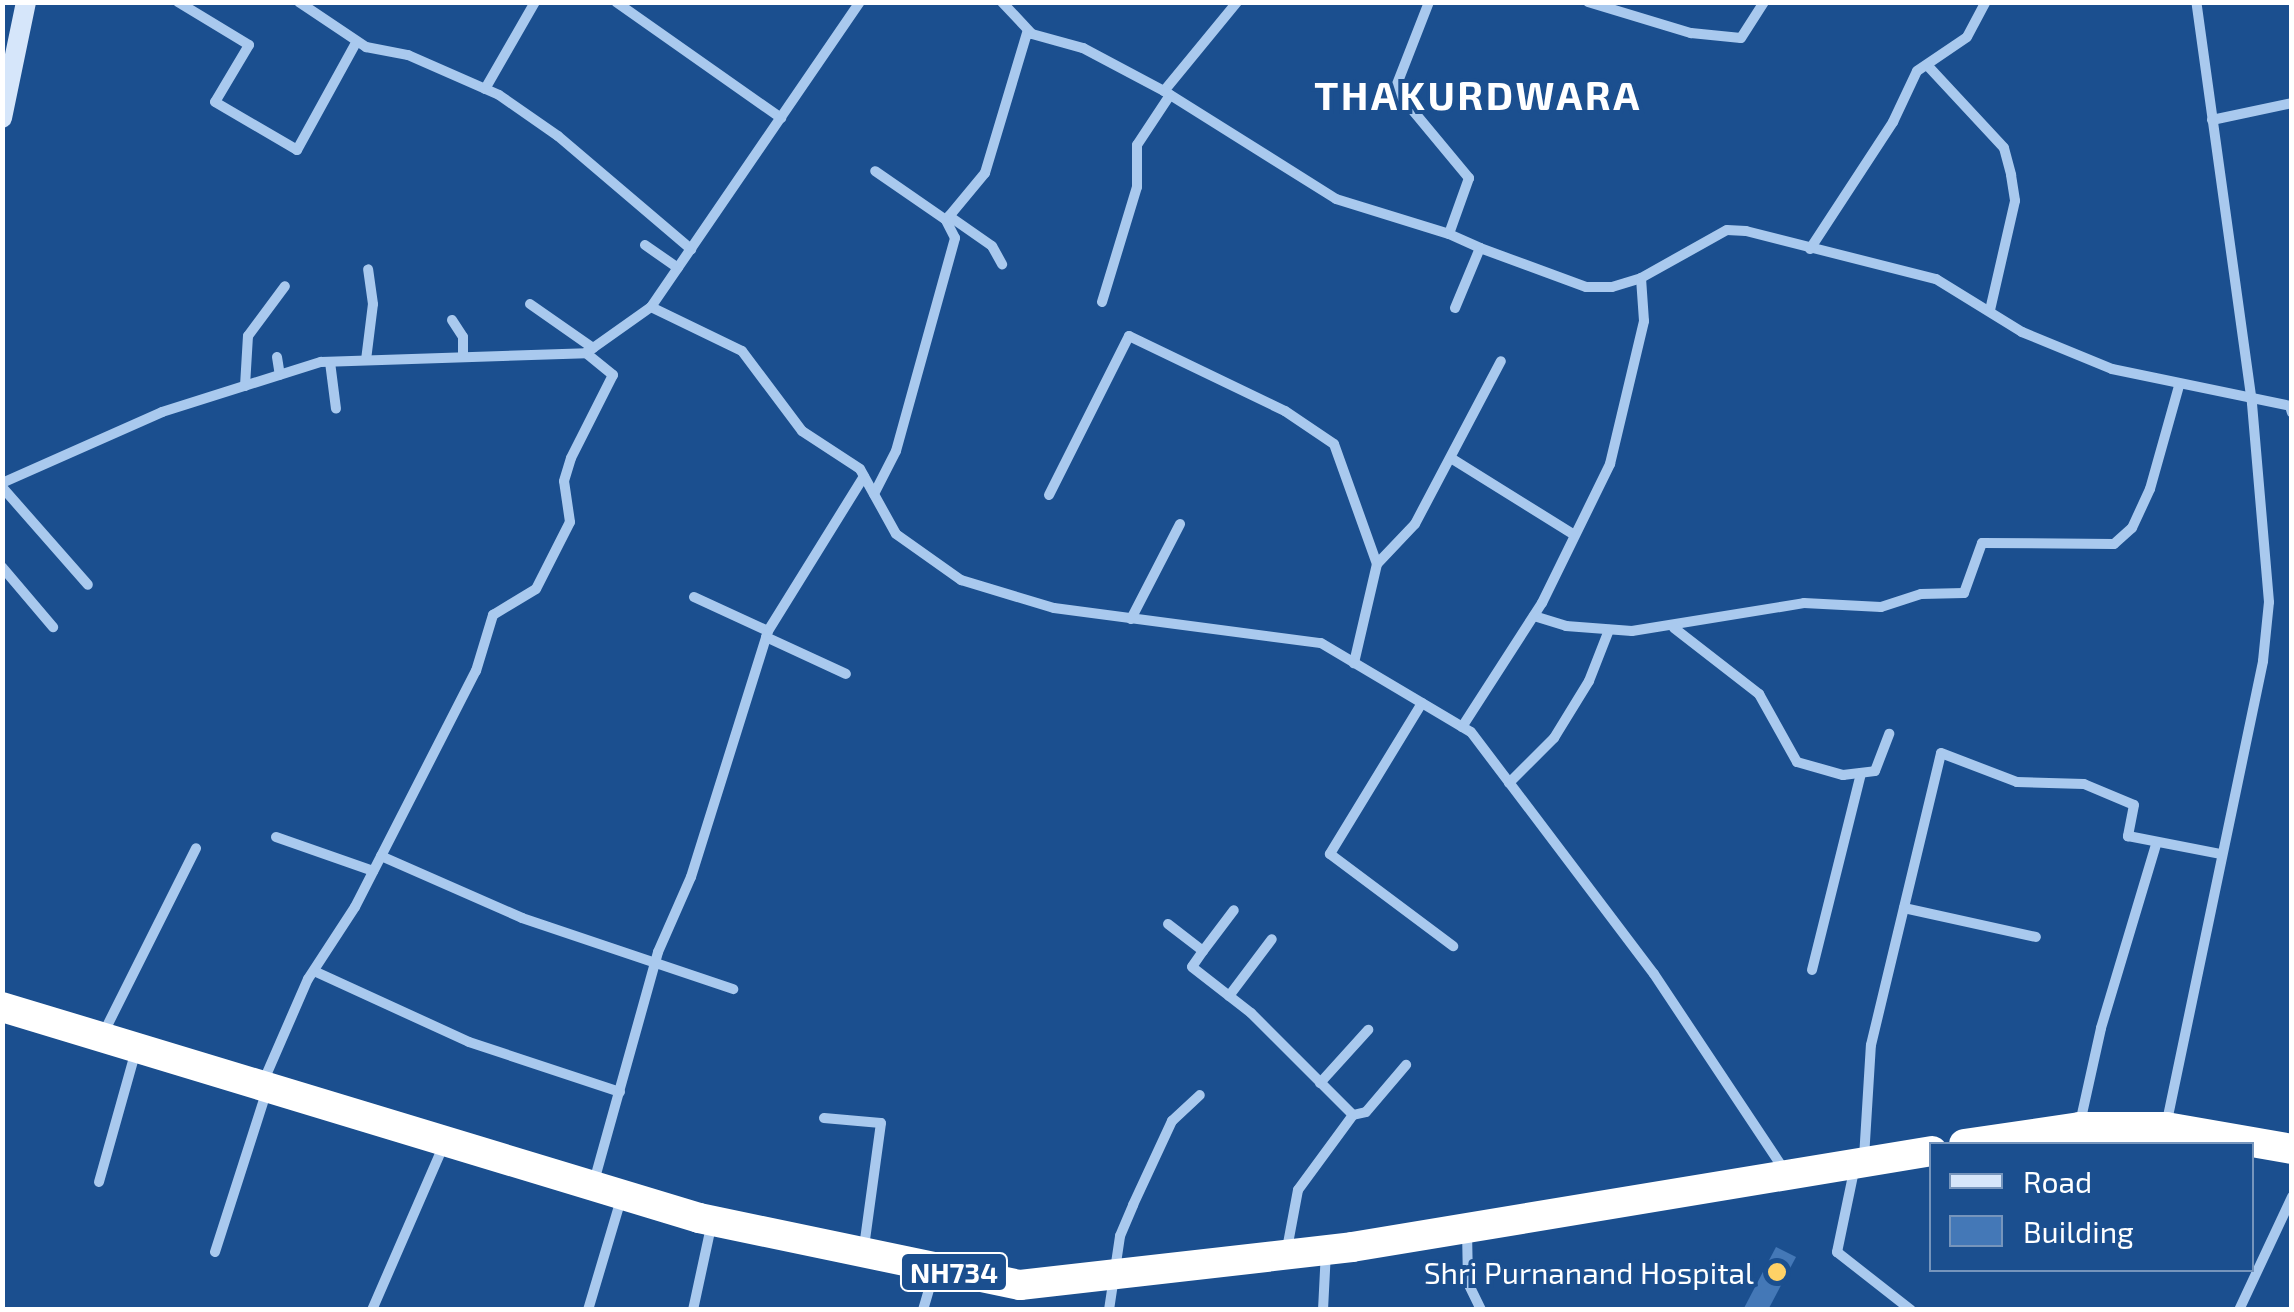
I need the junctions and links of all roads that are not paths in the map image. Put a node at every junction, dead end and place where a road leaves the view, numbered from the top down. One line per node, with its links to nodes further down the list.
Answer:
1 (26, 2): 20 (main road)
2 (178, 2): 15 (street)
3 (299, 2): 15 (street)
4 (535, 2): 17 (street)
5 (616, 2): 21 (street)
6 (860, 2): 21 (street)
7 (1002, 2): 14 (street)
8 (1236, 2): 18 (street)
9 (1429, 2): 25 (street)
10 (1588, 2): 11 (street)
11 (1764, 2)
12 (1986, 2): 16 (street)
13 (2196, 2): 22 (street)
14 (1028, 30): 18 (street); 24 (street)
15 (357, 42): 17 (street)
16 (1927, 65): 29 (street); 39 (street)
17 (485, 89): 27 (street)
18 (1167, 93): 25 (street); 35 (street)
19 (2292, 103): 22 (street)
20 (2, 118)
21 (780, 118): 27 (street)
22 (2212, 120): 50 (street)
23 (875, 171): 24 (street)
24 (947, 218): 30 (street); 56 (street)
25 (1450, 234): 28 (street)
26 (645, 244): 32 (street)
27 (691, 248): 32 (street)
28 (1480, 248): 33 (street); 38 (street)
29 (1810, 248): 33 (street); 39 (street)
30 (1002, 264)
31 (368, 268): 44 (street)
32 (678, 268): 37 (street)
33 (1641, 278): 59 (street)
34 (286, 286): 48 (street)
35 (1102, 302)
36 (530, 304): 41 (street)
37 (651, 307): 41 (street); 54 (street)
38 (1455, 308)
39 (1990, 310): 49 (street)
40 (452, 320): 43 (street)
41 (590, 351): 43 (street); 81 (street)
42 (278, 357): 47 (street)
43 (464, 357): 44 (street)
44 (366, 360): 45 (street)
45 (330, 362): 47 (street); 51 (street)
46 (1501, 362): 53 (street)
47 (280, 375): 48 (street)
48 (245, 386): 55 (street)
49 (2179, 386): 50 (street); 67 (street)
50 (2252, 403): 52 (street); 80 (street)
51 (336, 409)
52 (2292, 412)
53 (1454, 460): 59 (street); 60 (street)
54 (864, 476): 56 (street); 69 (street)
55 (2, 485): 62 (street)
56 (874, 494): 65 (street)
57 (1050, 495): 60 (street)
58 (1180, 524): 65 (street)
59 (1574, 534): 64 (street)
60 (1377, 564): 70 (street)
61 (2, 567): 66 (street)
62 (88, 585)
63 (694, 597): 69 (street)
64 (1534, 616): 68 (street); 73 (street)
65 (1131, 619): 70 (street)
66 (54, 627)
67 (1674, 628): 68 (street); 75 (street)
68 (1609, 630): 76 (street)
69 (767, 634): 71 (street); 90 (street)
70 (1354, 662): 72 (street)
71 (846, 674)
72 (1422, 704): 73 (street); 88 (street)
73 (1462, 727): 76 (street)
74 (1889, 734): 75 (street)
75 (1861, 773): 91 (street)
76 (1510, 784): 115 (street)
77 (276, 836): 82 (street)
78 (2156, 845): 80 (street); 83 (street); 106 (street)
79 (196, 848): 97 (street)
80 (2221, 854): 107 (street)
81 (381, 856): 82 (street); 90 (street)
82 (373, 871): 92 (street)
83 (1904, 908): 86 (street); 114 (street)
84 (1234, 910): 89 (street)
85 (1168, 924): 89 (street)
86 (2036, 936)
87 (1272, 939): 94 (street)
88 (1454, 946)
89 (1203, 951): 94 (street)
90 (655, 965): 93 (street); 102 (street)
91 (1812, 970)
92 (314, 971): 101 (street); 102 (street)
93 (733, 989)
94 (1229, 996): 100 (street)
95 (2, 1007): 97 (highway, NH734)
96 (1368, 1030): 100 (street)
97 (102, 1037): 98 (highway, NH734)
98 (137, 1048): 101 (highway, NH734); 116 (street)
99 (1406, 1065): 104 (street)
100 (1320, 1084): 104 (street)
101 (265, 1086): 108 (highway, NH734); 122 (street)
102 (620, 1092): 117 (street)
103 (1200, 1095): 126 (street)
104 (1353, 1115): 124 (street)
105 (824, 1118): 123 (street)
106 (2080, 1127): 107 (highway); 109 (highway)
107 (2166, 1127): 110 (highway)
108 (445, 1141): 117 (highway, NH734); 127 (street)
109 (1978, 1142)
110 (2252, 1142)
111 (2254, 1142): 112 (highway)
112 (2292, 1149)
113 (1929, 1152): 114 (highway, NH734)
114 (1860, 1165): 115 (highway, NH734); 134 (street)
115 (1788, 1176): 120 (highway, NH734)
116 (99, 1182)
117 (607, 1190): 119 (highway, NH734); 128 (street)
118 (2292, 1197): 135 (street)
119 (712, 1221): 123 (highway, NH734); 129 (street)
120 (1468, 1228): 121 (highway, NH734); 133 (street)
121 (1326, 1250): 124 (highway, NH734); 132 (street)
122 (215, 1252)
123 (864, 1252): 125 (highway, NH734)
124 (1287, 1255): 126 (highway, NH734)
125 (935, 1268): 126 (highway, NH734); 130 (street)
126 (1115, 1274): 131 (street)
127 (372, 1310)
128 (588, 1310)
129 (693, 1310)
130 (923, 1310)
131 (1109, 1310)
132 (1322, 1310)
133 (1481, 1310)
134 (1911, 1310)
135 (2239, 1310)

